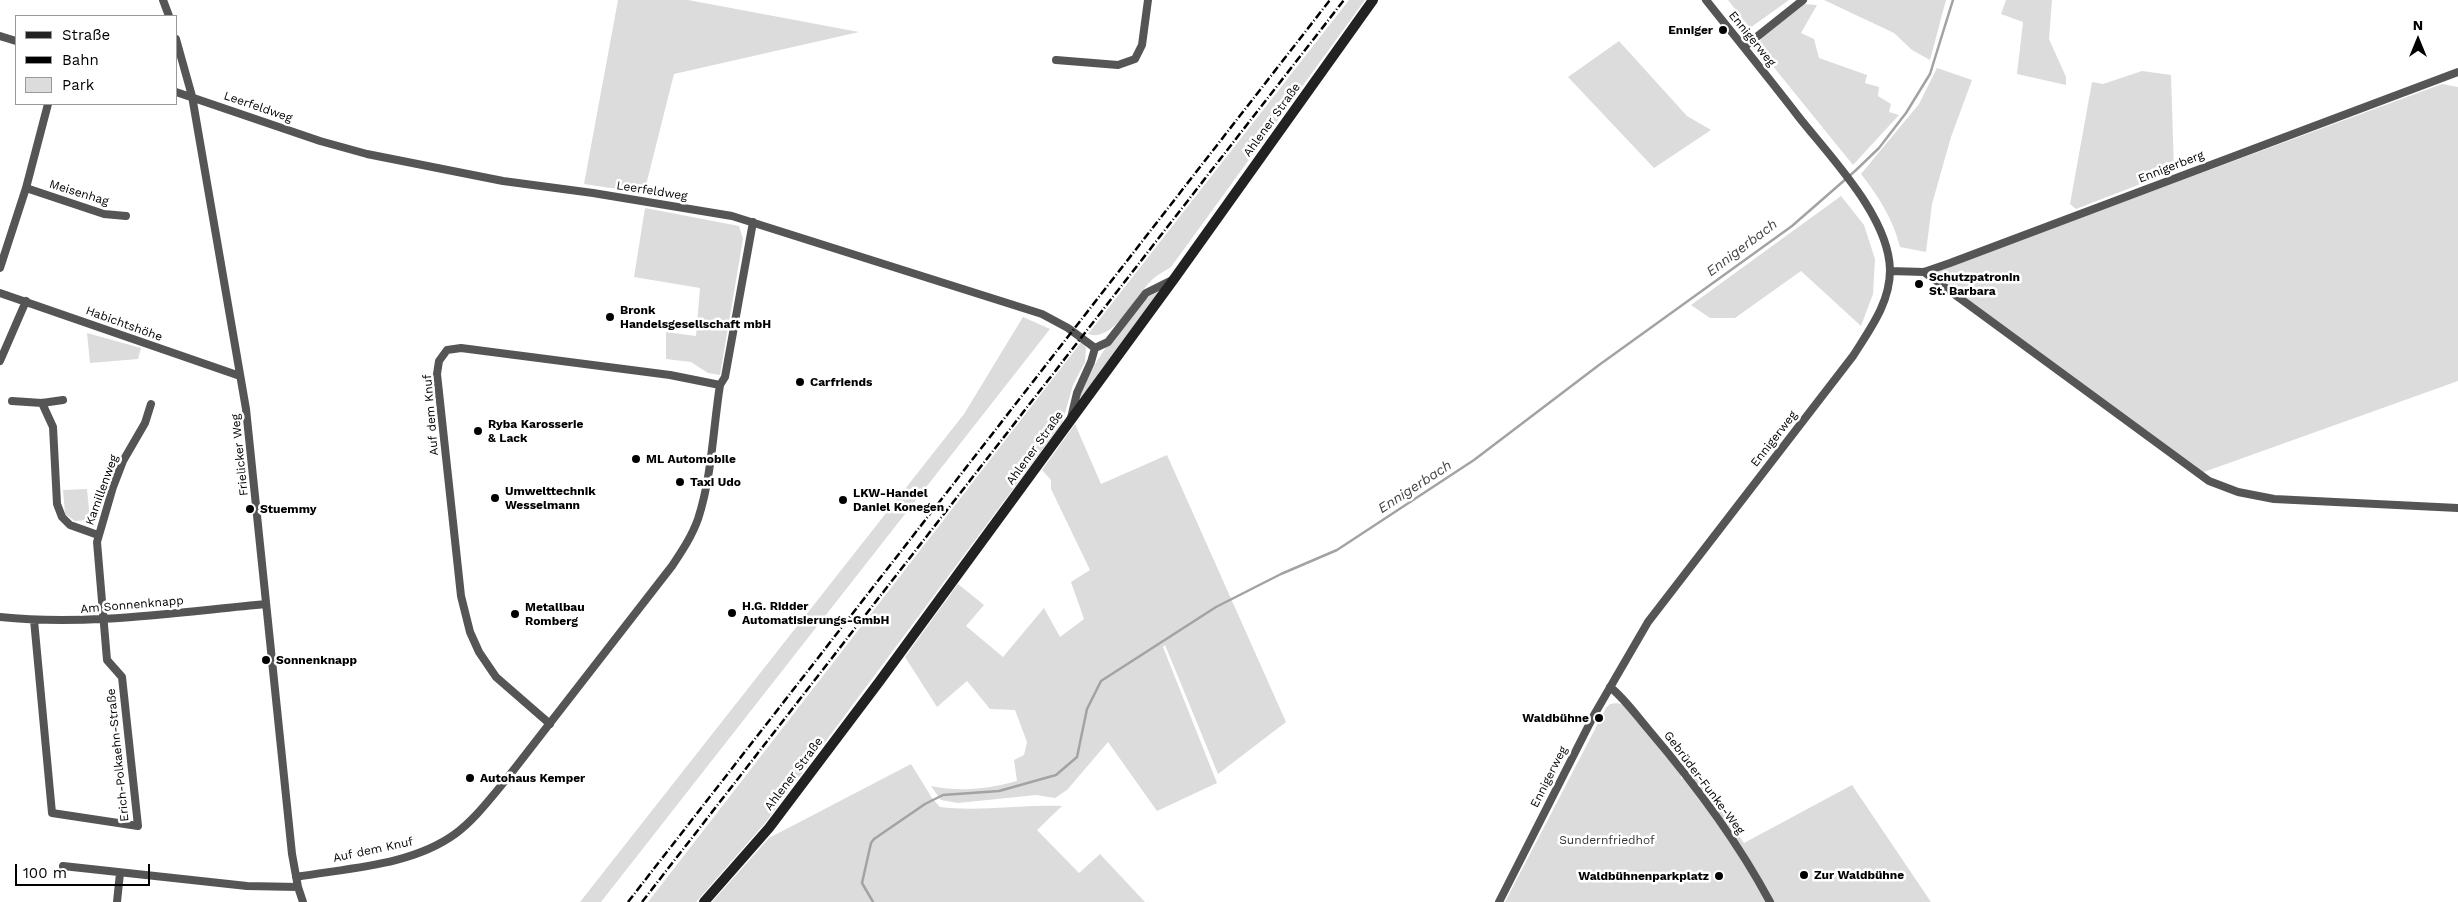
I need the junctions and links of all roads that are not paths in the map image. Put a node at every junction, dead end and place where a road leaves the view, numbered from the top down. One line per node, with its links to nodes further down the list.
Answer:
1 (163, 0): 6 (street)
2 (1148, 0): 11 (street)
3 (1373, 0): 22 (main road, Ahlener Straße)
4 (1706, 0): 10 (street, Ennigerweg)
5 (1803, 0): 10 (street)
6 (169, 15)
7 (0, 36): 8 (street)
8 (15, 41)
9 (178, 46): 14 (street, Frielicker Weg)
10 (1744, 47): 20 (street, Ennigerweg)
11 (1056, 60)
12 (2458, 72): 21 (street, Ennigerberg)
13 (178, 92): 14 (street, Leerfeldweg)
14 (192, 96): 18 (street, Leerfeldweg); 27 (street, Frielicker Weg)
15 (48, 105): 16 (street)
16 (26, 188): 17 (street, Meisenhag); 19 (street)
17 (126, 216)
18 (753, 222): 25 (street, Leerfeldweg); 28 (street, Auf dem Knuf)
19 (0, 268)
20 (1890, 271): 21 (street, Ennigerberg); 40 (street, Ennigerweg)
21 (1924, 272): 34 (street)
22 (1174, 279): 25 (street); 33 (main road, Ahlener Straße)
23 (0, 293): 24 (street, Habichtshöhe)
24 (26, 302): 26 (street); 27 (street, Habichtshöhe)
25 (1094, 348): 33 (street)
26 (0, 361)
27 (240, 376): 36 (street, Frielicker Weg)
28 (720, 385): 41 (street, Auf dem Knuf); 41 (street, Auf dem Knuf)
29 (12, 400): 31 (street)
30 (63, 400): 31 (street)
31 (42, 403): 35 (street)
32 (151, 404): 35 (street, Kamillenweg)
33 (1071, 420): 48 (main road, Ahlener Straße)
34 (2458, 508)
35 (98, 535): 38 (street, Kamillenweg)
36 (266, 604): 38 (street, Am Sonnenknapp); 44 (street, Frielicker Weg)
37 (0, 617): 39 (street, Am Sonnenknapp)
38 (103, 618): 39 (street, Am Sonnenknapp); 39 (street, Erich-Polkaehn-Straße)
39 (34, 620)
40 (1610, 687): 49 (street, Ennigerweg); 50 (street, Gebrüder-Funke-Weg)
41 (550, 724): 44 (street, Auf dem Knuf)
42 (63, 866): 43 (street)
43 (120, 873): 45 (street); 46 (street)
44 (296, 876): 45 (street, Frielicker Weg)
45 (298, 887): 47 (street, Frielicker Weg)
46 (117, 902)
47 (303, 902)
48 (704, 902)
49 (1499, 902)
50 (1770, 902)

